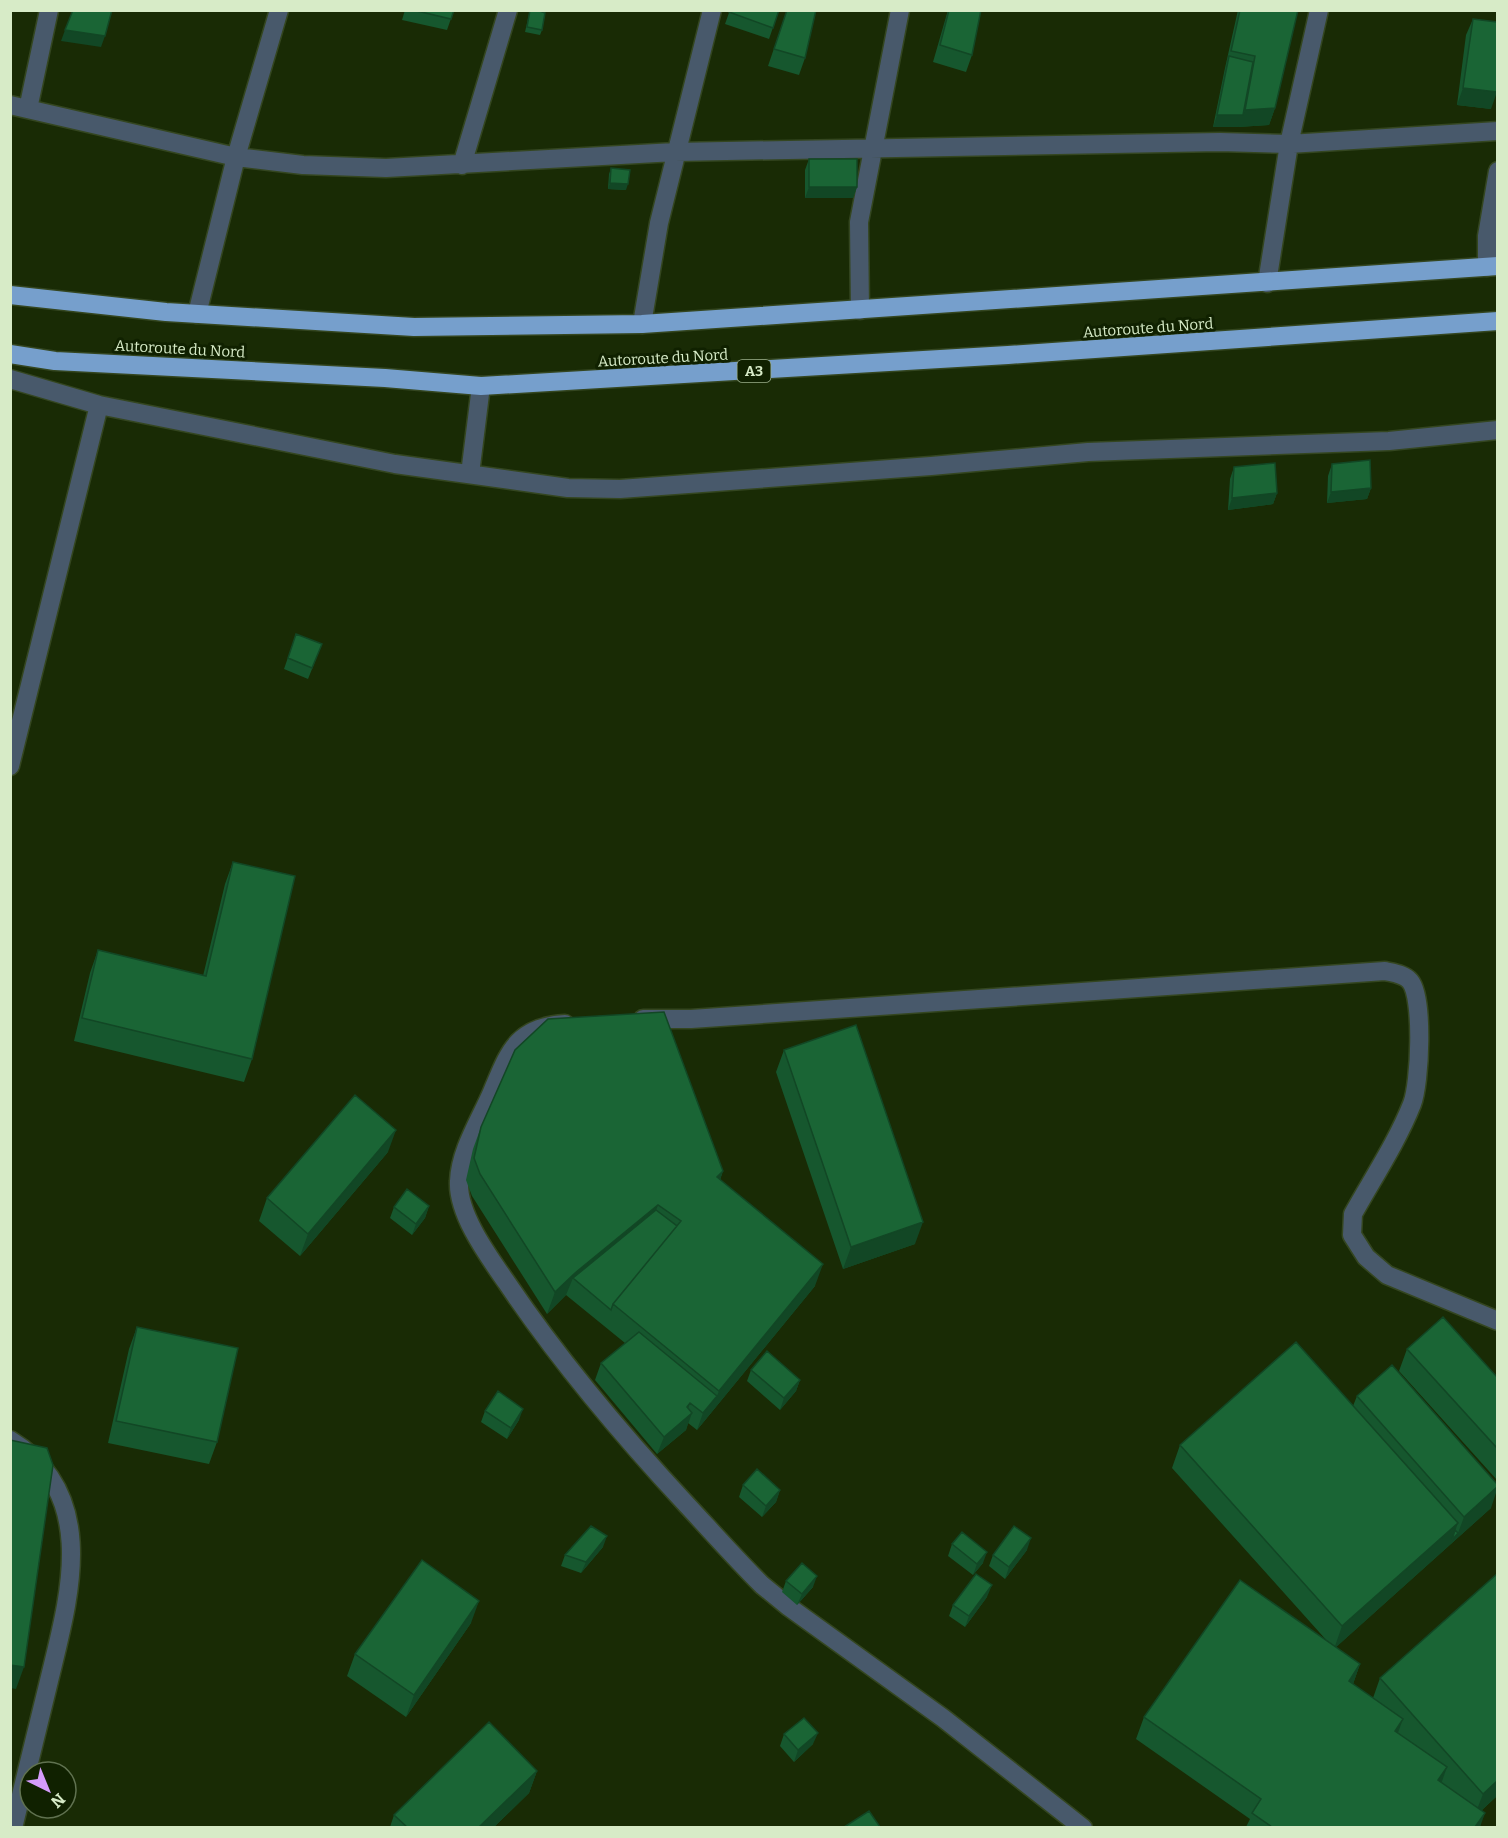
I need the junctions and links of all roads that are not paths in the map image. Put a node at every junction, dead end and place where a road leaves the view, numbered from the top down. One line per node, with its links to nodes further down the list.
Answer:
1 (49, 10): 7 (street)
2 (279, 10): 12 (street)
3 (508, 10): 13 (street)
4 (712, 10): 11 (street)
5 (900, 10): 10 (street)
6 (1319, 10): 9 (street)
7 (19, 107): 12 (street)
8 (1497, 131): 9 (street)
9 (1289, 144): 10 (street); 16 (street)
10 (871, 148): 11 (street); 18 (street)
11 (675, 152): 13 (street); 21 (street)
12 (236, 157): 13 (street); 19 (street)
13 (462, 165)
14 (1497, 171): 15 (street)
15 (1492, 267): 16 (highway)
16 (1267, 283): 18 (highway)
17 (10, 295): 19 (highway)
18 (860, 310): 21 (highway)
19 (197, 314): 21 (highway)
20 (1497, 321): 24 (highway, Autoroute du Nord / A3)
21 (642, 324)
22 (10, 354): 24 (highway, Autoroute du Nord / A3)
23 (10, 379): 25 (street)
24 (481, 386): 27 (street)
25 (99, 405): 27 (street); 28 (street)
26 (1497, 430): 27 (street)
27 (470, 474)
28 (10, 766)
29 (624, 1020): 31 (street)
30 (579, 1023): 34 (street)
31 (1497, 1321)
32 (10, 1440): 33 (street)
33 (13, 1827)
34 (1083, 1827)

